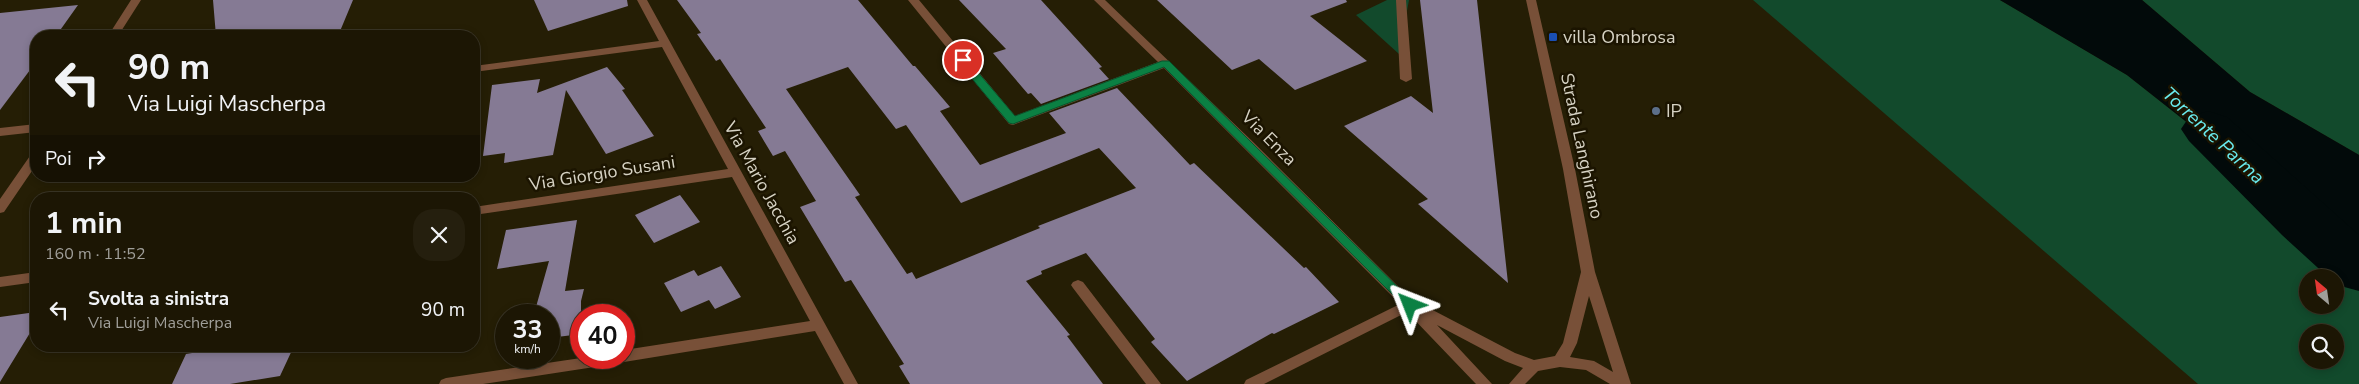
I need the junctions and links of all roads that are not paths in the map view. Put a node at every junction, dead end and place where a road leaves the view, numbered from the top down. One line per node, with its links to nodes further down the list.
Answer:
1 (136, 0): 7 (street)
2 (642, 0): 8 (street, Via Mario Jacchia)
3 (913, 0): 9 (street)
4 (1099, 0): 9 (street, Via Enza)
5 (1401, 0): 11 (street)
6 (1531, 0): 18 (street, Strada Langhirano)
7 (117, 30)
8 (665, 43): 10 (street); 15 (street, Via Mario Jacchia)
9 (1166, 63): 22 (street, Via Enza)
10 (480, 68)
11 (1406, 79)
12 (30, 129): 13 (street)
13 (0, 132)
14 (30, 165): 16 (street)
15 (736, 172): 17 (street, Via Giorgio Susani); 23 (street, Via Mario Jacchia)
16 (0, 209)
17 (480, 210)
18 (1588, 272): 25 (street, Strada Langhirano); 34 (street, Strada Langhirano)
19 (30, 278): 20 (street)
20 (0, 282)
21 (1078, 285): 30 (street)
22 (1410, 305): 27 (street, Via Enza); 31 (street); 32 (street, Via Enza)
23 (820, 325): 24 (street); 29 (street, Via Mario Jacchia)
24 (635, 354)
25 (1560, 360): 27 (street, Strada Langhirano); 34 (street, Strada Langhirano)
26 (570, 365): 28 (street)
27 (1534, 366): 33 (street)
28 (446, 384)
29 (851, 384)
30 (1154, 384)
31 (1251, 384)
32 (1485, 384)
33 (1516, 384)
34 (1623, 384)

